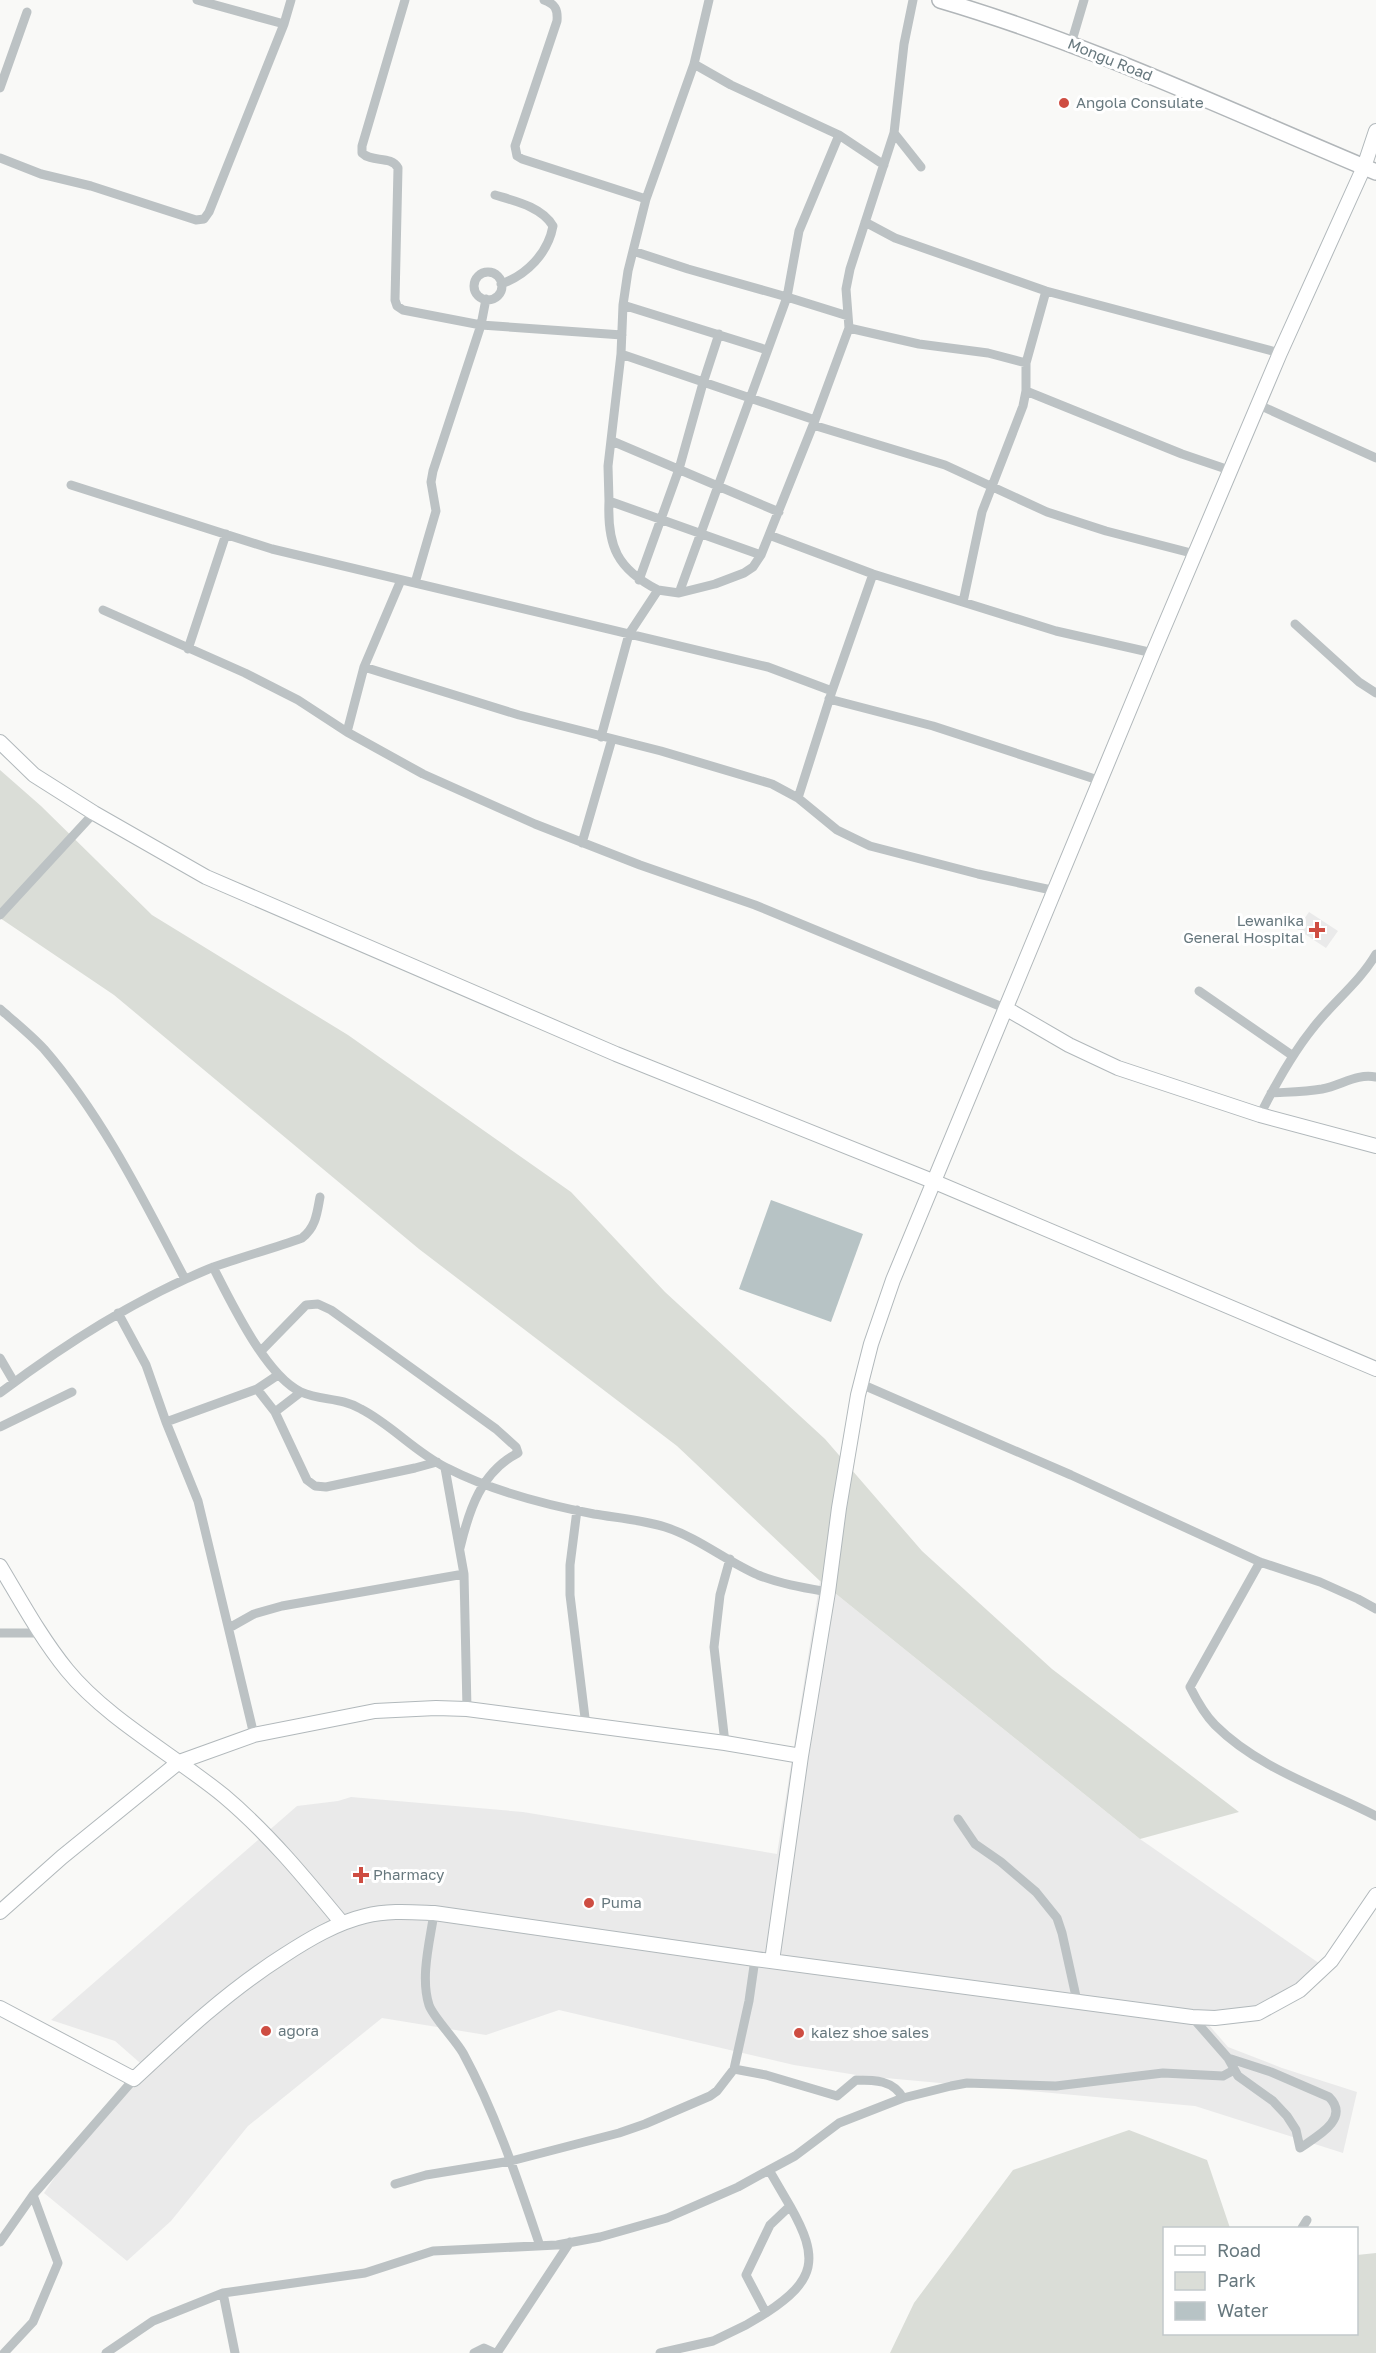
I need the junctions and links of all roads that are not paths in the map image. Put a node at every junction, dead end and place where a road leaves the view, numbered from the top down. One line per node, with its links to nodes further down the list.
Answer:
1 (197, 0): 10 (street)
2 (291, 0): 10 (street)
3 (405, 0): 31 (street)
4 (544, 0): 22 (street)
5 (709, 0): 12 (street)
6 (914, 0): 15 (street)
7 (940, 0): 11 (main road, Mongu Road)
8 (1084, 0): 11 (street)
9 (27, 12): 13 (street)
10 (284, 24): 17 (street)
11 (1071, 44): 20 (main road, Mongu Road)
12 (694, 64): 16 (street); 22 (street)
13 (0, 88)
14 (1376, 131): 20 (main road)
15 (894, 133): 18 (street); 19 (street)
16 (839, 135): 18 (street); 27 (street)
17 (0, 158)
18 (884, 165): 23 (street)
19 (921, 167)
20 (1370, 169): 36 (main road)
21 (495, 195): 25 (street)
22 (646, 199): 24 (street)
23 (865, 222): 26 (street); 30 (street)
24 (633, 251): 27 (street); 29 (street)
25 (501, 284): 28 (street); 28 (street)
26 (1046, 291): 36 (street); 38 (street)
27 (787, 297): 30 (street); 35 (street)
28 (486, 299): 31 (street)
29 (623, 305): 33 (street); 34 (street)
30 (848, 316): 32 (street)
31 (481, 325): 34 (street); 62 (street)
32 (849, 328): 38 (street); 43 (street)
33 (718, 334): 35 (street); 39 (street)
34 (622, 335): 37 (street)
35 (767, 350): 41 (street)
36 (1280, 353): 42 (main road)
37 (621, 354): 39 (street); 44 (street)
38 (1026, 363): 40 (street)
39 (703, 383): 41 (street); 46 (street)
40 (1026, 391): 47 (street); 50 (street)
41 (751, 398): 43 (street); 49 (street)
42 (1259, 405): 45 (street); 47 (main road)
43 (814, 422): 50 (street); 52 (street)
44 (612, 441): 46 (street); 51 (street)
45 (1376, 458)
46 (679, 469): 49 (street); 53 (street)
47 (1232, 471): 57 (main road)
48 (70, 485): 54 (street)
49 (719, 486): 52 (street); 55 (street)
50 (992, 488): 57 (street); 65 (street)
51 (609, 501): 53 (street); 61 (street)
52 (779, 512): 56 (street)
53 (660, 520): 55 (street); 61 (street)
54 (226, 534): 60 (street); 69 (street)
55 (702, 534): 58 (street); 64 (street)
56 (769, 535): 58 (street); 59 (street)
57 (1195, 554): 70 (main road)
58 (761, 555): 64 (street)
59 (873, 574): 65 (street); 73 (street)
60 (401, 580): 62 (street); 71 (street)
61 (639, 580): 63 (street)
62 (415, 583): 68 (street)
63 (658, 590): 64 (street); 68 (street)
64 (679, 593)
65 (963, 602): 70 (street)
66 (103, 610): 69 (street)
67 (1294, 624): 72 (street)
68 (629, 634): 73 (street); 75 (street)
69 (188, 649): 74 (street)
70 (1153, 653): 78 (main road)
71 (364, 667): 74 (street); 75 (street)
72 (1376, 693)
73 (831, 695): 78 (street); 79 (street)
74 (347, 732): 81 (street)
75 (601, 737): 76 (street)
76 (612, 740): 79 (street); 81 (street)
77 (0, 742): 80 (main road)
78 (1101, 781): 82 (main road)
79 (798, 798): 82 (street)
80 (94, 813): 83 (street); 93 (main road)
81 (582, 843): 86 (street)
82 (1056, 891): 86 (main road)
83 (0, 915)
84 (1376, 954): 88 (street)
85 (1199, 991): 88 (street)
86 (1007, 1009): 91 (main road); 93 (main road)
87 (0, 1010): 96 (street)
88 (1293, 1056): 90 (street)
89 (1376, 1077): 90 (street)
90 (1271, 1093): 91 (street)
91 (1260, 1115): 92 (main road)
92 (1376, 1146)
93 (935, 1182): 100 (main road); 103 (main road)
94 (320, 1197): 95 (street)
95 (213, 1268): 96 (street); 98 (street)
96 (185, 1279): 97 (street)
97 (118, 1312): 102 (street); 109 (street)
98 (261, 1351): 101 (street); 113 (street)
99 (0, 1358): 102 (street)
100 (1376, 1370)
101 (278, 1375): 104 (street); 106 (street)
102 (14, 1383): 107 (street)
103 (861, 1384): 117 (street); 120 (main road)
104 (257, 1389): 108 (street); 109 (street)
105 (72, 1392): 110 (street)
106 (301, 1392): 108 (street); 111 (street)
107 (0, 1393)
108 (275, 1412): 111 (street)
109 (166, 1422): 122 (street)
110 (0, 1427)
111 (436, 1462): 112 (street)
112 (445, 1468): 113 (street); 115 (street)
113 (484, 1484): 114 (street); 115 (street)
114 (577, 1510): 116 (street); 126 (street)
115 (460, 1548): 119 (street)
116 (730, 1559): 120 (street); 128 (street)
117 (1260, 1562): 121 (street); 131 (street)
118 (0, 1566): 124 (main road)
119 (464, 1574): 122 (street); 125 (street)
120 (828, 1592): 129 (main road)
121 (1376, 1609)
122 (229, 1628): 127 (street)
123 (0, 1633): 124 (street)
124 (40, 1633): 130 (main road)
125 (467, 1709): 126 (main road); 127 (main road)
126 (586, 1726): 128 (main road)
127 (254, 1736): 130 (main road)
128 (724, 1743): 129 (main road)
129 (801, 1756): 138 (main road)
130 (179, 1762): 134 (main road); 136 (main road)
131 (1376, 1816)
132 (958, 1819): 139 (street)
133 (1373, 1900): 141 (main road)
134 (0, 1912)
135 (434, 1913): 136 (main road); 137 (main road); 147 (street)
136 (342, 1923): 145 (main road)
137 (755, 1959): 138 (main road); 143 (street)
138 (772, 1961): 139 (main road)
139 (1077, 2001): 141 (main road)
140 (0, 2008): 145 (main road)
141 (1192, 2017): 142 (street)
142 (1228, 2058): 144 (street); 144 (street)
143 (734, 2069): 146 (street); 147 (street)
144 (1234, 2070): 146 (street)
145 (134, 2079): 150 (street)
146 (903, 2098): 148 (street)
147 (511, 2161): 149 (street); 154 (street)
148 (769, 2170): 151 (street); 153 (street)
149 (395, 2184)
150 (33, 2195): 152 (street); 157 (street)
151 (790, 2206): 156 (street); 156 (street)
152 (0, 2242)
153 (570, 2242): 154 (street); 161 (street)
154 (540, 2246): 155 (street)
155 (223, 2293): 158 (street); 159 (street)
156 (766, 2313): 162 (street)
157 (4, 2353)
158 (106, 2353)
159 (235, 2353)
160 (474, 2353): 161 (street)
161 (496, 2353)
162 (660, 2353)

